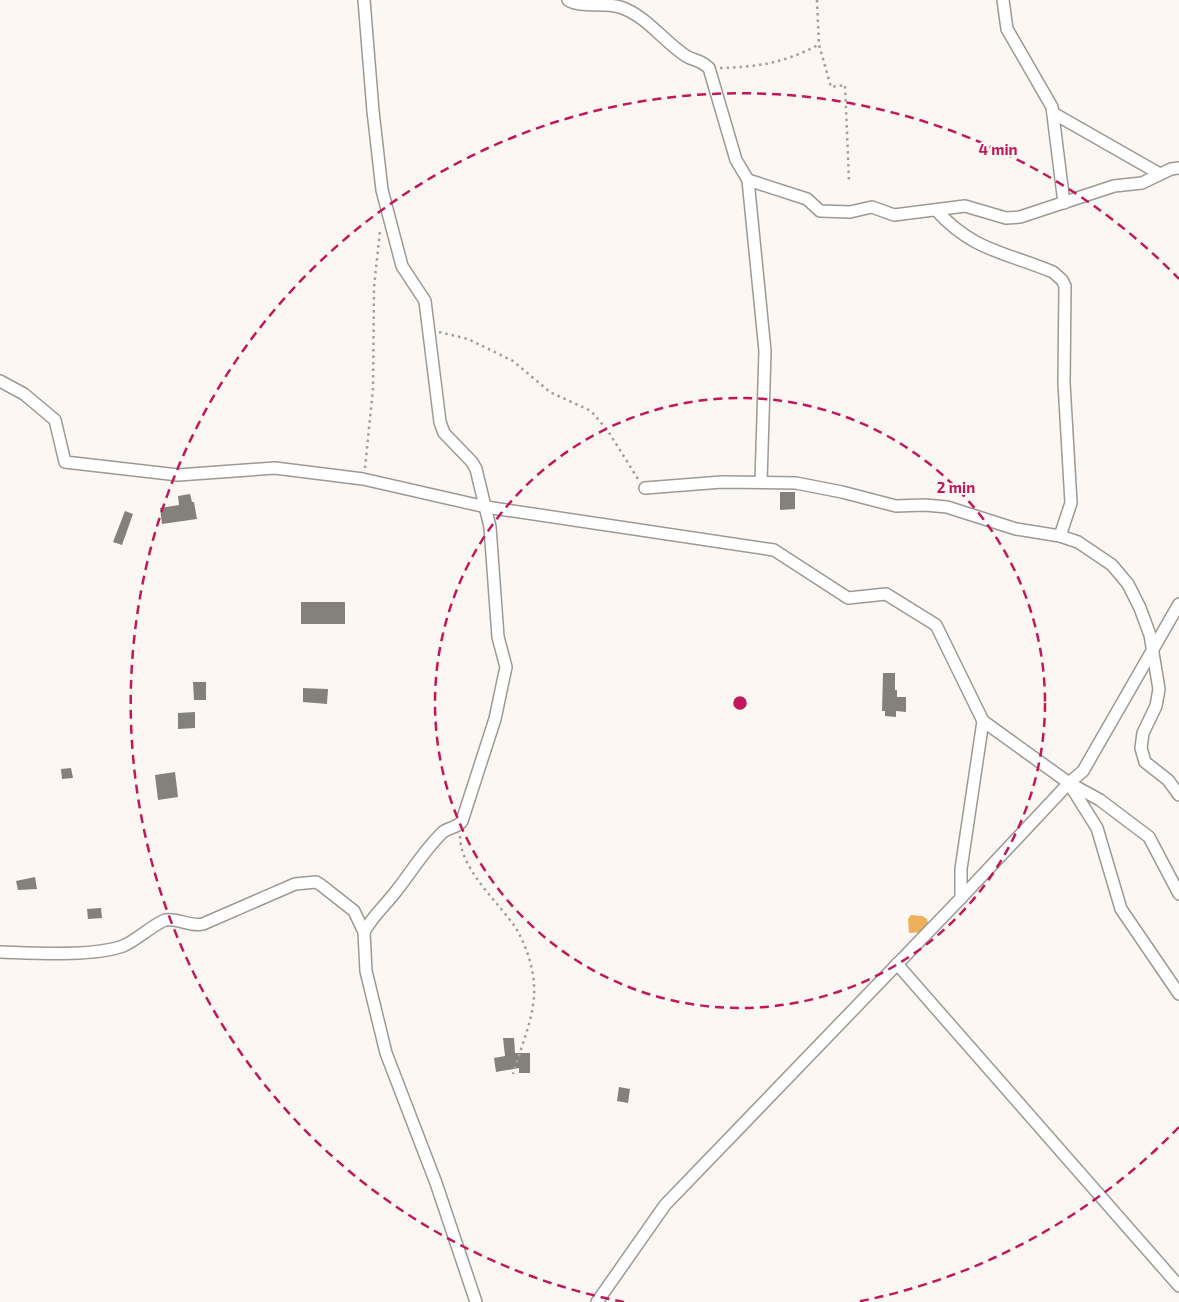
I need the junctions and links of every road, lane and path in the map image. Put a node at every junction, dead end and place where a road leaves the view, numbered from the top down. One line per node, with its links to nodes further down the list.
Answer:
1 (364, 0): 15 (street)
2 (568, 0): 6 (street)
3 (817, 0): 5 (path)
4 (1003, 0): 7 (street)
5 (819, 45): 6 (path); 11 (path)
6 (709, 68): 10 (street)
7 (1053, 113): 9 (street); 12 (street)
8 (1179, 168): 9 (street)
9 (1160, 174): 12 (street)
10 (748, 180): 13 (street); 18 (street)
11 (849, 182)
12 (1064, 203): 13 (street)
13 (936, 210): 21 (street)
14 (381, 223): 17 (path)
15 (429, 329): 19 (path); 20 (street)
16 (0, 382): 17 (street)
17 (363, 479): 20 (street)
18 (761, 482): 19 (street); 21 (street)
19 (645, 488)
20 (486, 507): 24 (street); 27 (street)
21 (1060, 536): 23 (street)
22 (1179, 604): 23 (street)
23 (1152, 650): 25 (street); 26 (street)
24 (983, 721): 25 (street); 29 (street)
25 (1069, 783): 28 (street); 29 (street); 33 (street)
26 (1179, 795)
27 (460, 825): 30 (street); 34 (path)
28 (1179, 894)
29 (961, 898): 32 (street)
30 (364, 932): 31 (street); 36 (street)
31 (0, 952)
32 (897, 964): 35 (street); 37 (street)
33 (1179, 994)
34 (513, 1074)
35 (1179, 1286)
36 (476, 1302)
37 (597, 1302)

